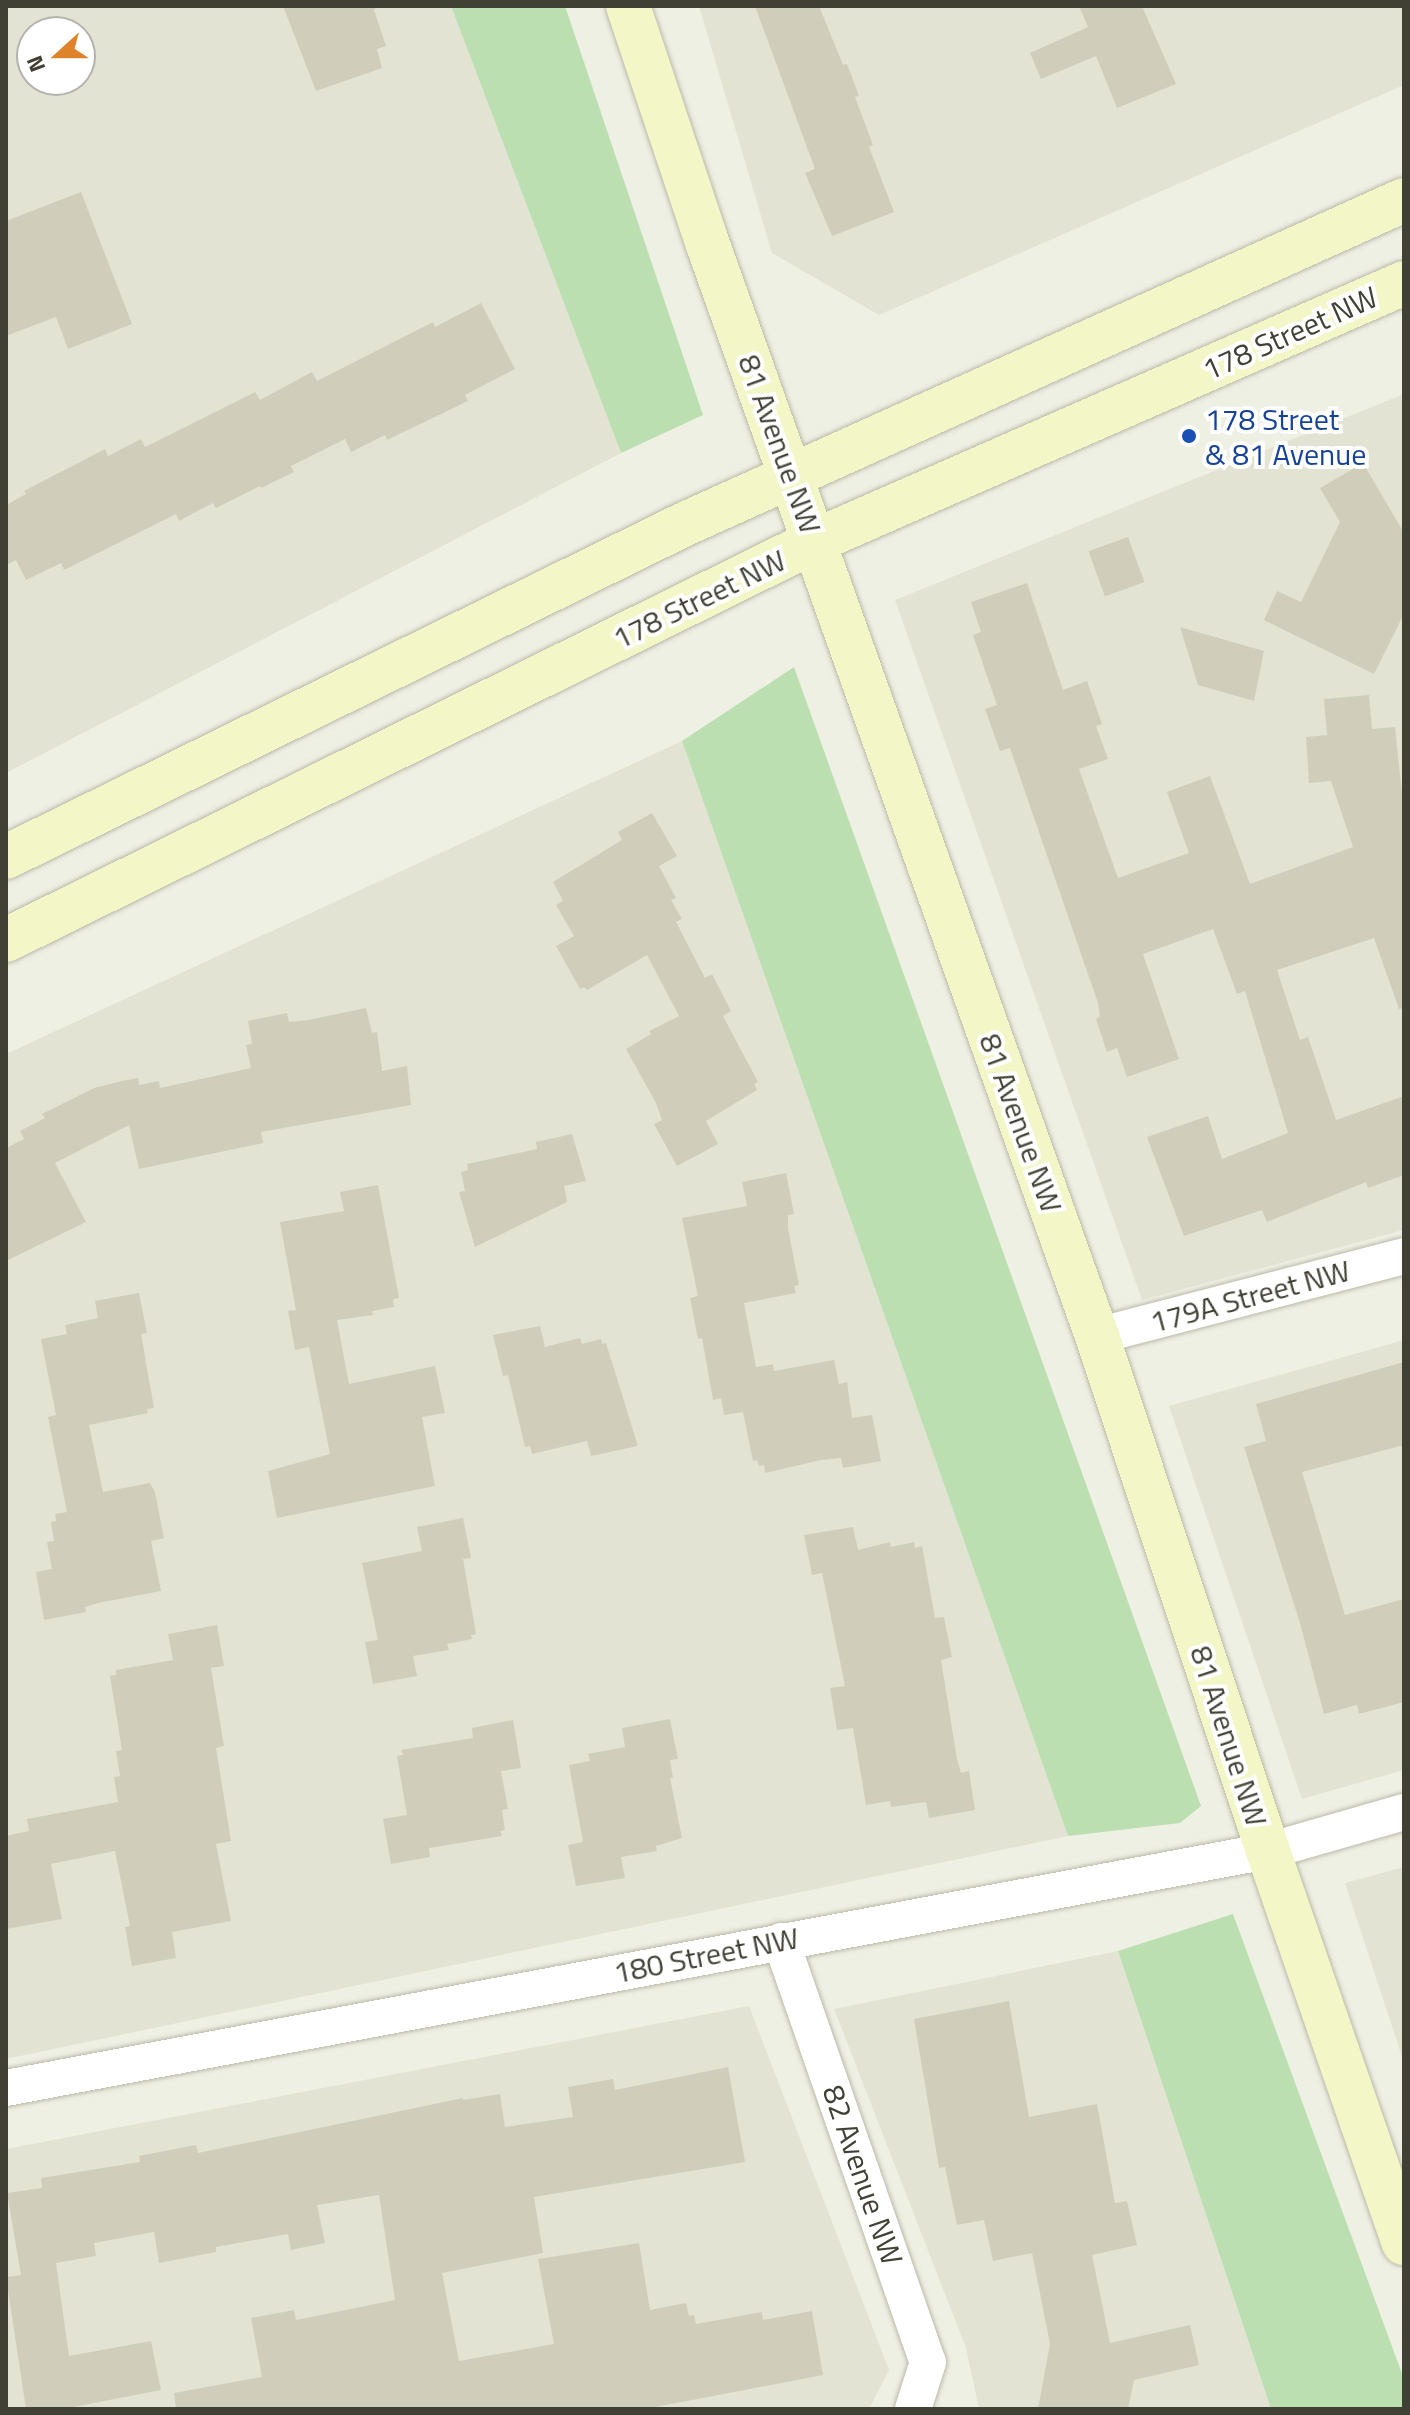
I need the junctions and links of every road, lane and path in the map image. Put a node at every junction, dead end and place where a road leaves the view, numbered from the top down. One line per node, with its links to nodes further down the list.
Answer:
1 (628, 6): 4 (main road, 81 Avenue NW)
2 (1404, 200): 4 (main road)
3 (1404, 283): 5 (main road, 178 Street NW)
4 (792, 475): 5 (main road, 81 Avenue NW); 6 (main road)
5 (815, 541): 7 (main road, 178 Street NW); 9 (main road, 81 Avenue NW)
6 (6, 857)
7 (6, 940)
8 (1404, 1256): 9 (street, 179A Street NW)
9 (1097, 1336): 11 (main road, 81 Avenue NW)
10 (1404, 1812): 11 (street, 180 Street NW)
11 (1268, 1851): 12 (street, 180 Street NW); 14 (main road, 81 Avenue NW)
12 (781, 1941): 13 (street, 180 Street NW); 15 (street, 82 Avenue NW)
13 (6, 2088)
14 (1404, 2243)
15 (913, 2409)

